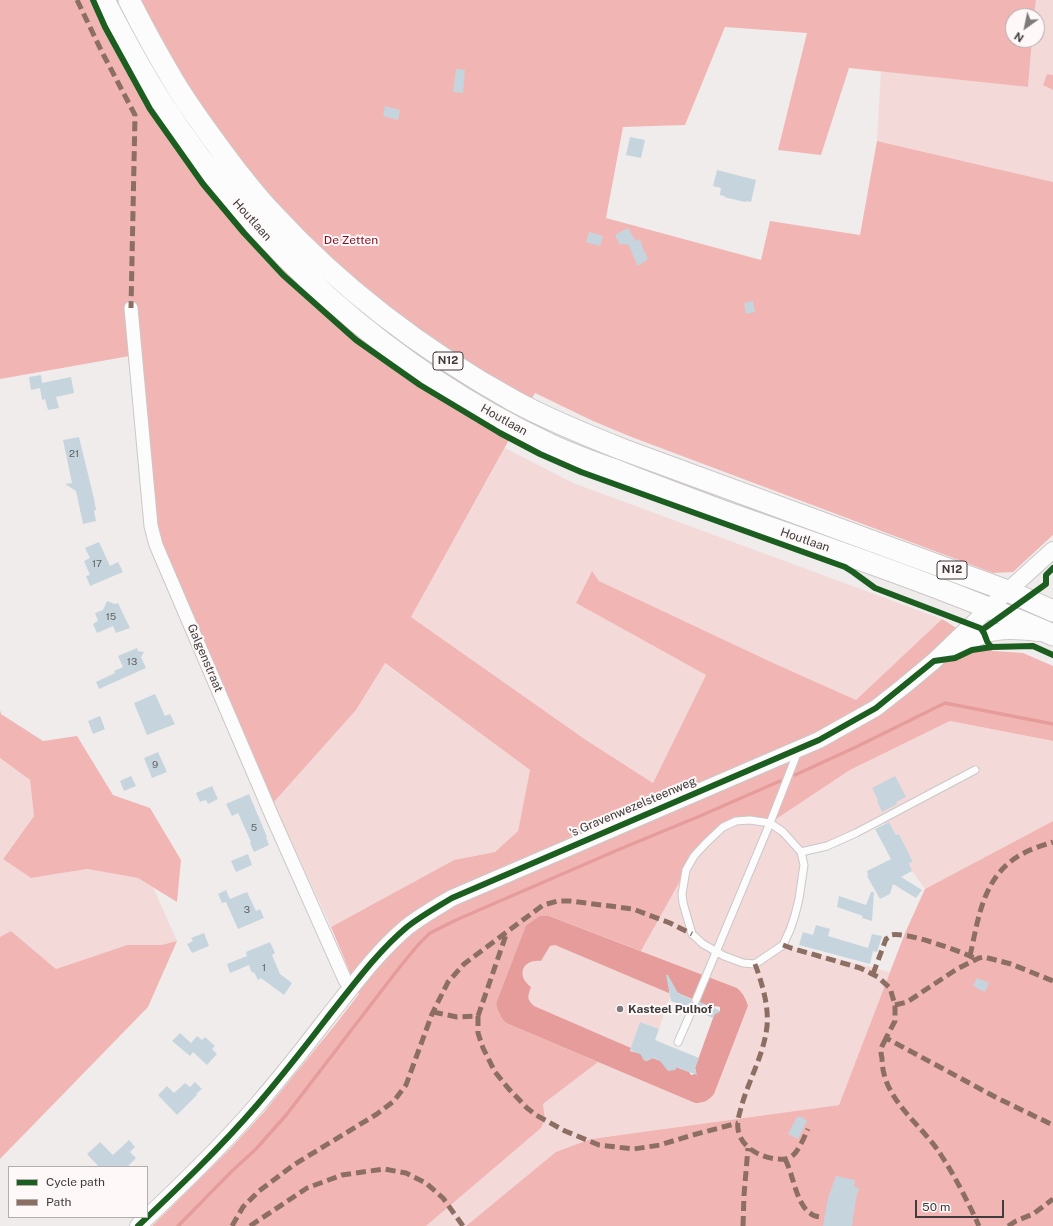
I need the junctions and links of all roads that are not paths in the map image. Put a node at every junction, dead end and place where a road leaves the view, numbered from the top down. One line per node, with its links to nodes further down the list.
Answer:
1 (104, 0): 6 (main road, Houtlaan / N12)
2 (129, 0): 5 (main road, Houtlaan / N12)
3 (131, 308): 15 (street, Galgenstraat)
4 (1053, 550): 5 (street, 's Gravenwezelsteenweg)
5 (1008, 591): 6 (street, 's Gravenwezelsteenweg); 7 (main road, Houtlaan / N12)
6 (990, 607): 8 (main road, Houtlaan / N12); 9 (street, 's Gravenwezelsteenweg)
7 (1053, 611)
8 (1053, 635): 9 (street, 's Gravenwezelsteenweg)
9 (934, 661): 10 (street, 's Gravenwezelsteenweg)
10 (799, 748): 12 (lane); 15 (street, 's Gravenwezelsteenweg)
11 (975, 770): 13 (lane)
12 (770, 822): 13 (lane); 14 (lane); 14 (lane)
13 (801, 852): 14 (lane)
14 (716, 952): 16 (lane)
15 (351, 988): 19 (street, 's Gravenwezelsteenweg)
16 (696, 1000)
17 (692, 1010): 18 (lane)
18 (678, 1042)
19 (148, 1216)
20 (146, 1218): 21 (street, 's Gravenwezelsteenweg)
21 (138, 1226)

